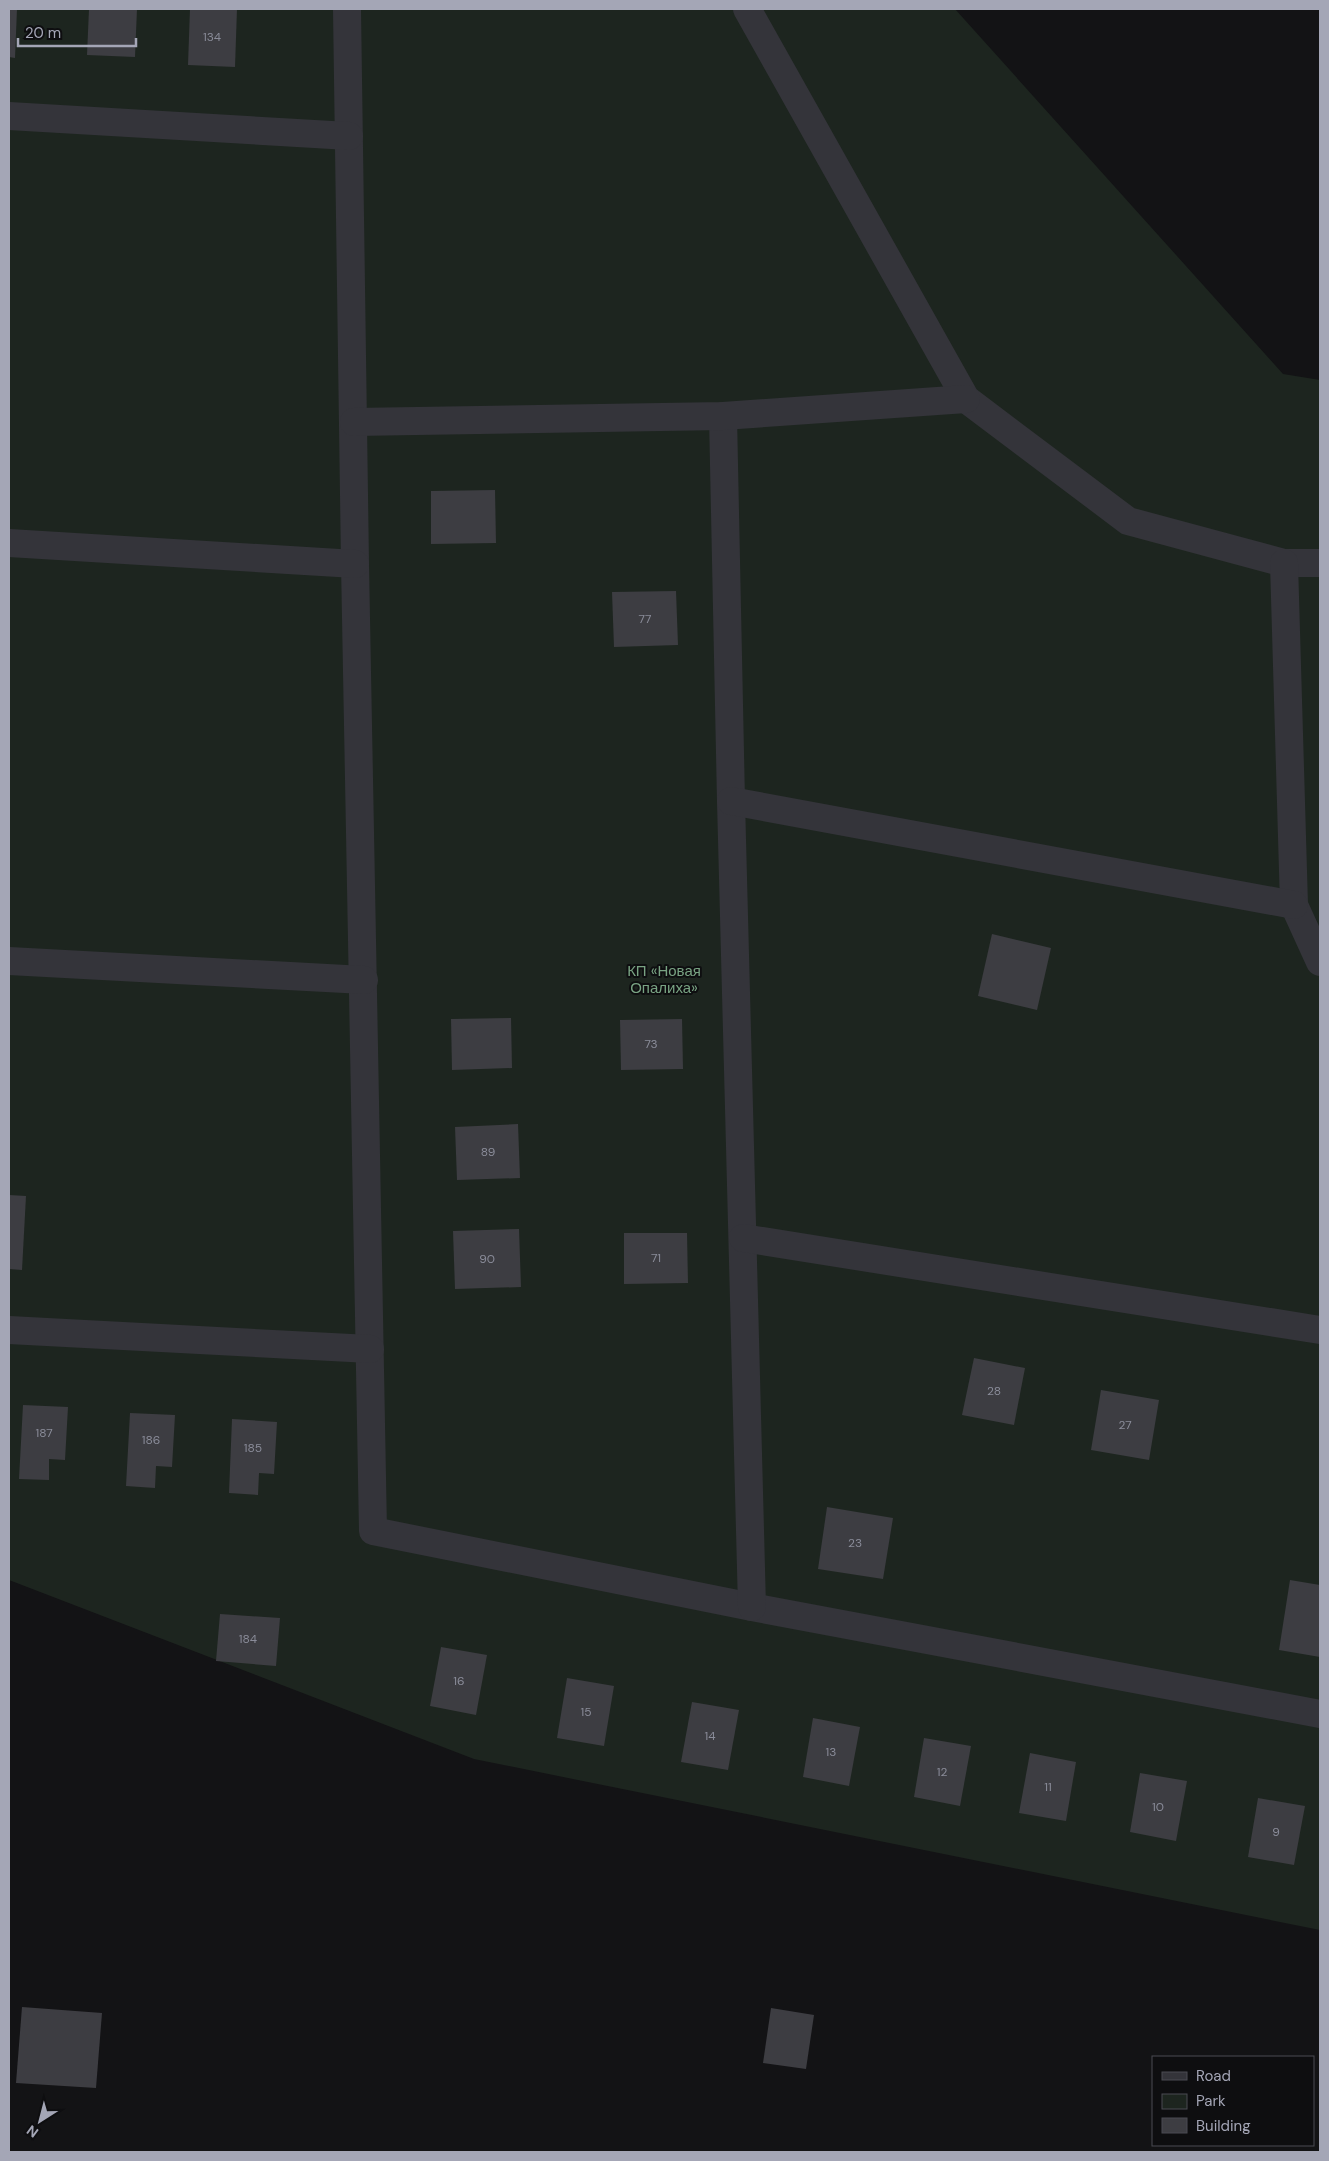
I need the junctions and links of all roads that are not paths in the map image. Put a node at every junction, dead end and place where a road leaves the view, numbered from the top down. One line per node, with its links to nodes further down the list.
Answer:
1 (347, 9): 4 (street)
2 (746, 9): 5 (street)
3 (9, 116): 4 (street)
4 (349, 136): 7 (street)
5 (966, 399): 6 (street); 9 (street)
6 (723, 416): 7 (street); 12 (street)
7 (354, 422): 11 (street)
8 (9, 543): 11 (street)
9 (1284, 563): 10 (street); 13 (street)
10 (1320, 563)
11 (354, 564): 16 (street)
12 (731, 801): 13 (street); 17 (street)
13 (1294, 905): 15 (street)
14 (9, 961): 16 (street)
15 (1320, 962)
16 (364, 980): 20 (street)
17 (743, 1238): 19 (street); 21 (street)
18 (9, 1330): 20 (street)
19 (1320, 1330)
20 (370, 1349): 21 (street)
21 (752, 1607): 22 (street)
22 (1320, 1714)

